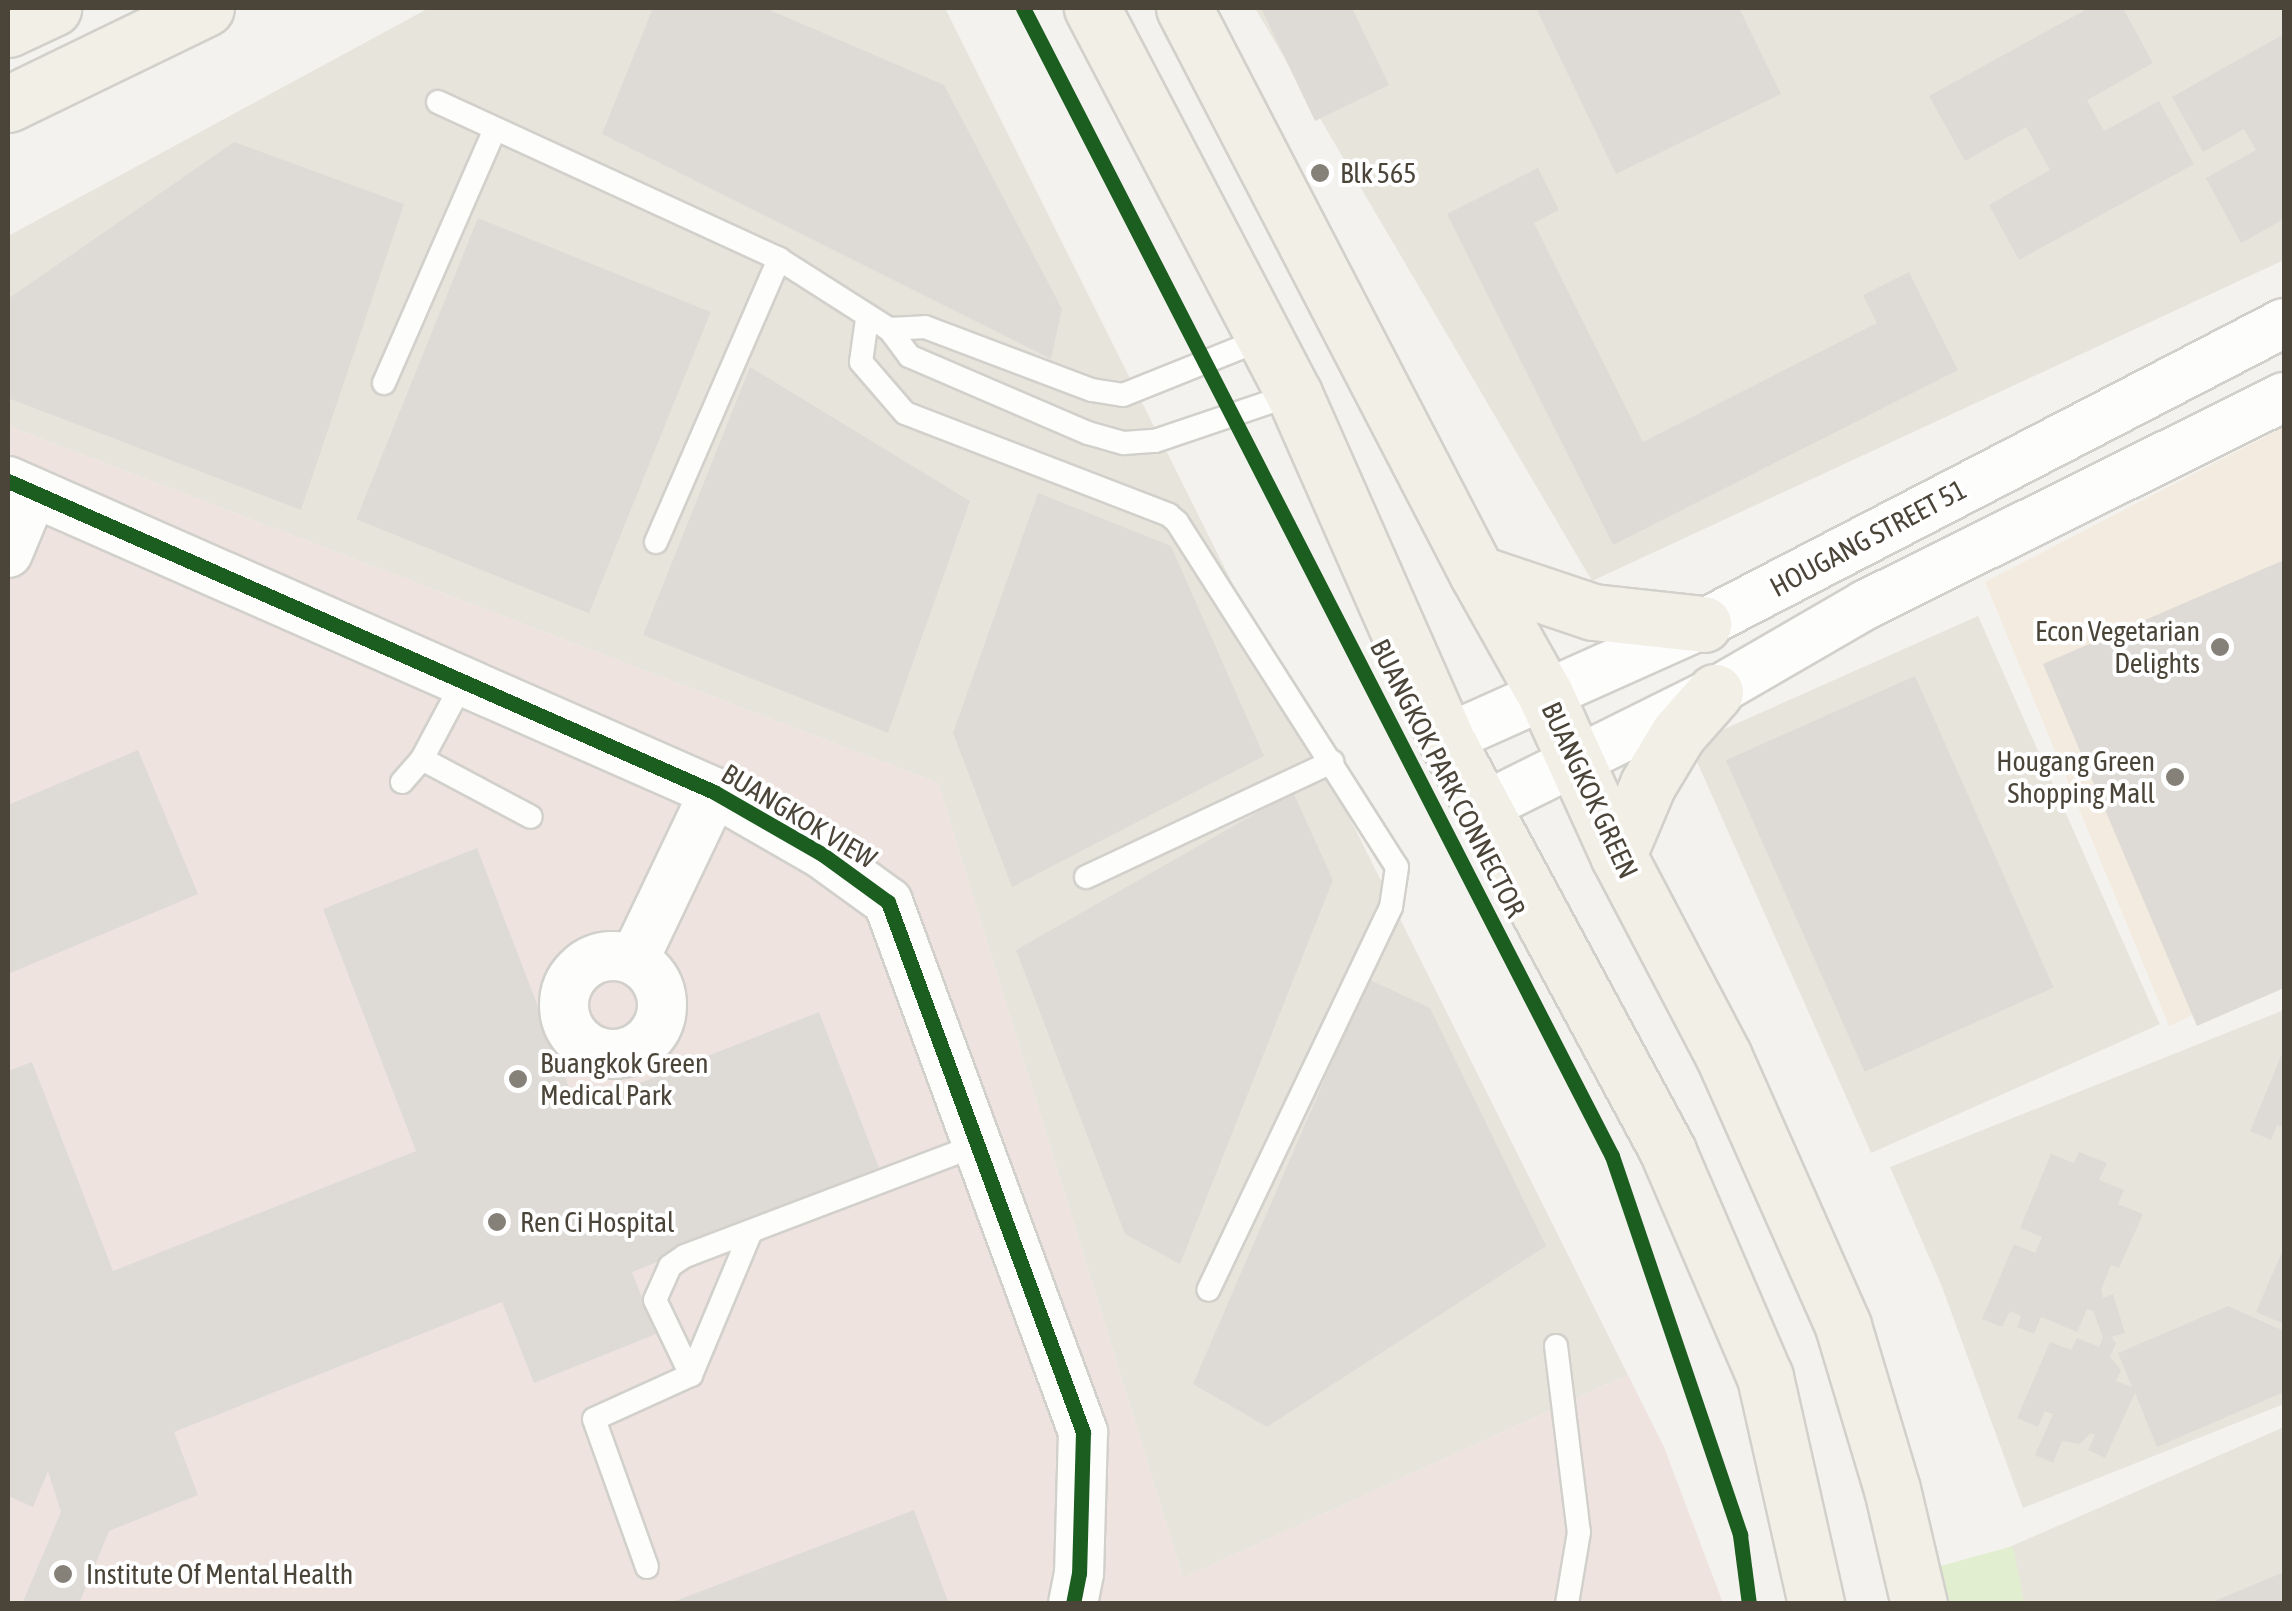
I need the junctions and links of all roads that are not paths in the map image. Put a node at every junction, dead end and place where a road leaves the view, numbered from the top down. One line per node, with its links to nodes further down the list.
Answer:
1 (54, 8): 5 (main road)
2 (206, 8): 7 (main road)
3 (1092, 8): 13 (main road)
4 (1184, 8): 20 (main road, BUANGKOK GREEN)
5 (8, 29)
6 (438, 102): 8 (lane)
7 (8, 104)
8 (495, 129): 9 (lane); 14 (lane)
9 (779, 259): 10 (lane); 18 (lane)
10 (867, 319): 12 (lane); 27 (lane)
11 (2284, 323): 21 (street, HOUGANG STREET 51)
12 (889, 329): 13 (lane); 15 (lane)
13 (1264, 338): 15 (main road)
14 (384, 383)
15 (1294, 394): 25 (main road)
16 (2284, 398): 23 (street, HOUGANG STREET 51)
17 (20, 487): 19 (street); 22 (street, BUANGKOK VIEW)
18 (656, 542)
19 (8, 553)
20 (1476, 573): 21 (main road); 24 (main road, BUANGKOK GREEN)
21 (1703, 624): 24 (street, HOUGANG STREET 51)
22 (463, 682): 26 (lane); 30 (street, BUANGKOK VIEW)
23 (1715, 692): 28 (street, HOUGANG STREET 51); 33 (main road)
24 (1545, 694): 25 (street, HOUGANG STREET 51); 28 (main road, BUANGKOK GREEN)
25 (1446, 739): 31 (main road)
26 (422, 759): 29 (lane); 32 (lane)
27 (1332, 762): 34 (lane); 38 (lane)
28 (1574, 762): 31 (street, HOUGANG STREET 51); 33 (main road, BUANGKOK GREEN)
29 (402, 782)
30 (714, 792): 35 (street, BUANGKOK VIEW); 36 (street, BUANGKOK VIEW)
31 (1483, 808): 44 (main road)
32 (532, 817)
33 (1618, 855): 45 (main road, BUANGKOK GREEN)
34 (1086, 877)
35 (634, 960)
36 (977, 1145): 37 (lane); 42 (street, BUANGKOK VIEW)
37 (750, 1234): 40 (lane); 40 (lane)
38 (1208, 1290)
39 (1556, 1346): 43 (lane)
40 (691, 1375): 41 (lane)
41 (647, 1567)
42 (1073, 1604)
43 (1567, 1604)
44 (1816, 1604)
45 (1919, 1604)

